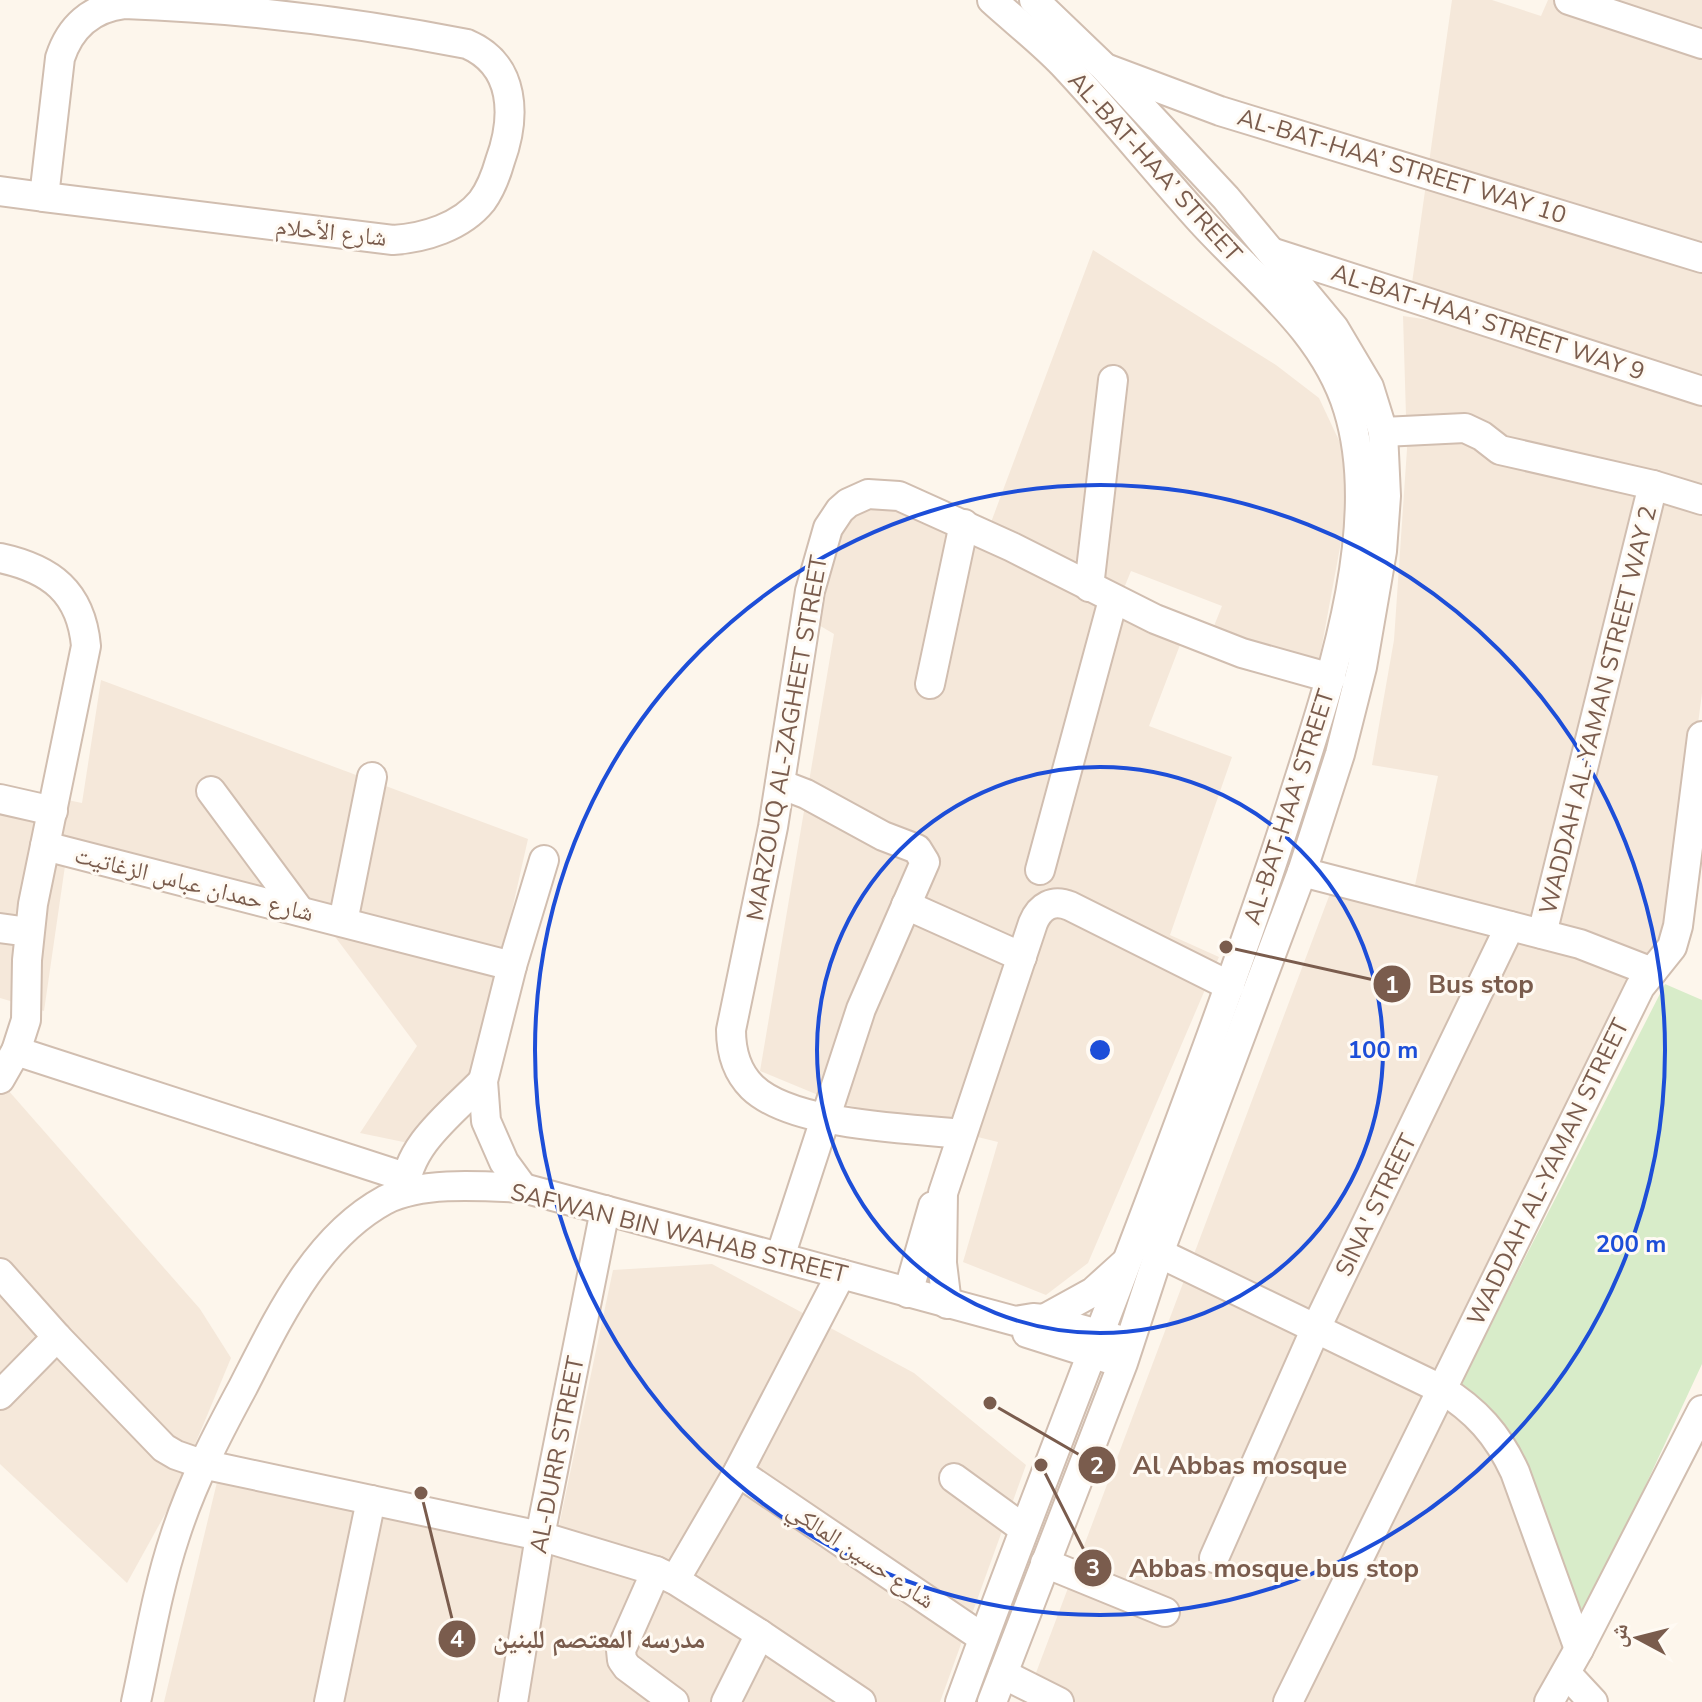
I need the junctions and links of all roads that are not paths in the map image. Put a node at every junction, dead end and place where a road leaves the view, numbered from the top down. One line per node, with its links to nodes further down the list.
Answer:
1 (992, 0): 18 (street, AL-BAT-HAA’ STREET)
2 (1034, 0): 5 (street, AL-BAT-HAA’ STREET)
3 (1569, 0): 4 (street)
4 (1702, 44)
5 (1104, 67): 8 (street, AL-BAT-HAA’ STREET); 9 (street, AL-BAT-HAA’ STREET WAY 10)
6 (0, 191): 7 (street, شارع الأحلام)
7 (44, 197): 7 (street, شارع الأحلام)
8 (1274, 253): 11 (street, AL-BAT-HAA’ STREET WAY 9); 12 (street, AL-BAT-HAA’ STREET)
9 (1702, 258)
10 (1113, 380): 17 (street)
11 (1702, 391)
12 (1383, 432): 13 (street); 18 (street, AL-BAT-HAA’ STREET)
13 (1653, 485): 14 (street); 36 (street, WADDAH AL-YAMAN STREET WAY 2)
14 (1702, 500)
15 (964, 524): 17 (street, MARZOUQ AL-ZAGHEET STREET); 19 (street); 22 (street, MARZOUQ AL-ZAGHEET STREET)
16 (2, 559): 25 (street)
17 (1101, 594): 18 (street, MARZOUQ AL-ZAGHEET STREET); 28 (street)
18 (1343, 669): 29 (street, AL-BAT-HAA’ STREET); 40 (street, AL-BAT-HAA’ STREET)
19 (930, 684)
20 (1702, 736): 39 (street, WADDAH AL-YAMAN STREET)
21 (372, 777): 32 (street, شارع حمدان عباس الزغاتيت)
22 (780, 784): 30 (street); 44 (street, MARZOUQ AL-ZAGHEET STREET)
23 (211, 791): 31 (street)
24 (0, 799): 25 (street)
25 (53, 811): 26 (street)
26 (45, 846): 31 (street, شارع حمدان عباس الزغاتيت); 35 (street)
27 (544, 860): 38 (street)
28 (1040, 870)
29 (1302, 872): 33 (street); 50 (street, AL-BAT-HAA’ STREET)
30 (906, 905): 37 (street); 44 (street)
31 (300, 911): 32 (street, شارع حمدان عباس الزغاتيت)
32 (343, 922): 38 (street, شارع حمدان عباس الزغاتيت)
33 (1510, 926): 36 (street); 59 (street, SINA' STREET)
34 (0, 928): 35 (street)
35 (29, 932): 41 (street)
36 (1542, 934): 39 (street)
37 (1022, 957): 40 (street); 45 (street)
38 (512, 966): 43 (street)
39 (1652, 972): 63 (street, WADDAH AL-YAMAN STREET)
40 (1230, 986): 52 (street, AL-BAT-HAA’ STREET)
41 (16, 1051): 42 (street); 46 (street)
42 (0, 1079)
43 (483, 1081): 46 (street); 47 (street)
44 (825, 1118): 45 (street, MARZOUQ AL-ZAGHEET STREET); 51 (street)
45 (962, 1134): 48 (street)
46 (405, 1185): 47 (street, SAFWAN BIN WAHAB STREET); 66 (street, SAFWAN BIN WAHAB STREET)
47 (523, 1188): 49 (street, SAFWAN BIN WAHAB STREET)
48 (943, 1193): 55 (street); 56 (street)
49 (605, 1210): 51 (street, SAFWAN BIN WAHAB STREET); 71 (street, AL-DURR STREET)
50 (1159, 1253): 59 (street); 62 (street, AL-BAT-HAA’ STREET)
51 (780, 1257): 54 (street, SAFWAN BIN WAHAB STREET)
52 (1130, 1258): 57 (street); 61 (street, AL-BAT-HAA’ STREET)
53 (0, 1273): 60 (street)
54 (841, 1274): 55 (street, SAFWAN BIN WAHAB STREET); 67 (street)
55 (908, 1293): 56 (street, SAFWAN BIN WAHAB STREET)
56 (947, 1304): 58 (street, SAFWAN BIN WAHAB STREET)
57 (1044, 1319): 58 (street, SAFWAN BIN WAHAB STREET); 61 (street, SAFWAN BIN WAHAB STREET)
58 (1015, 1321): 61 (street, SAFWAN BIN WAHAB STREET)
59 (1316, 1328): 63 (street); 72 (street, SINA' STREET)
60 (57, 1337): 64 (street); 66 (street)
61 (1096, 1344): 62 (street, SAFWAN BIN WAHAB STREET); 70 (street, AL-BAT-HAA’ STREET)
62 (1126, 1353): 73 (street, AL-BAT-HAA’ STREET)
63 (1441, 1389): 78 (street); 89 (street, WADDAH AL-YAMAN STREET)
64 (0, 1395)
65 (1702, 1410): 78 (street)
66 (202, 1464): 69 (street); 80 (street, SAFWAN BIN WAHAB STREET)
67 (738, 1472): 74 (street); 77 (street, شارع حسين المالكي)
68 (954, 1478): 70 (street)
69 (371, 1500): 71 (street); 81 (street)
70 (1024, 1529): 77 (street, AL-BAT-HAA’ STREET)
71 (540, 1536): 74 (street); 82 (street, AL-DURR STREET)
72 (1214, 1558)
73 (1045, 1563): 75 (street); 79 (street, AL-BAT-HAA’ STREET)
74 (666, 1576): 76 (street); 83 (street)
75 (1165, 1612)
76 (760, 1634): 84 (street); 85 (street)
77 (983, 1638): 86 (street, AL-BAT-HAA’ STREET)
78 (1573, 1661): 90 (street); 91 (street)
79 (1003, 1674): 87 (street, AL-BAT-HAA’ STREET); 88 (street)
80 (136, 1702)
81 (329, 1702)
82 (513, 1702)
83 (674, 1702)
84 (726, 1702)
85 (861, 1702)
86 (960, 1702)
87 (992, 1702)
88 (1059, 1702)
89 (1288, 1702)
90 (1549, 1702)
91 (1593, 1702)

